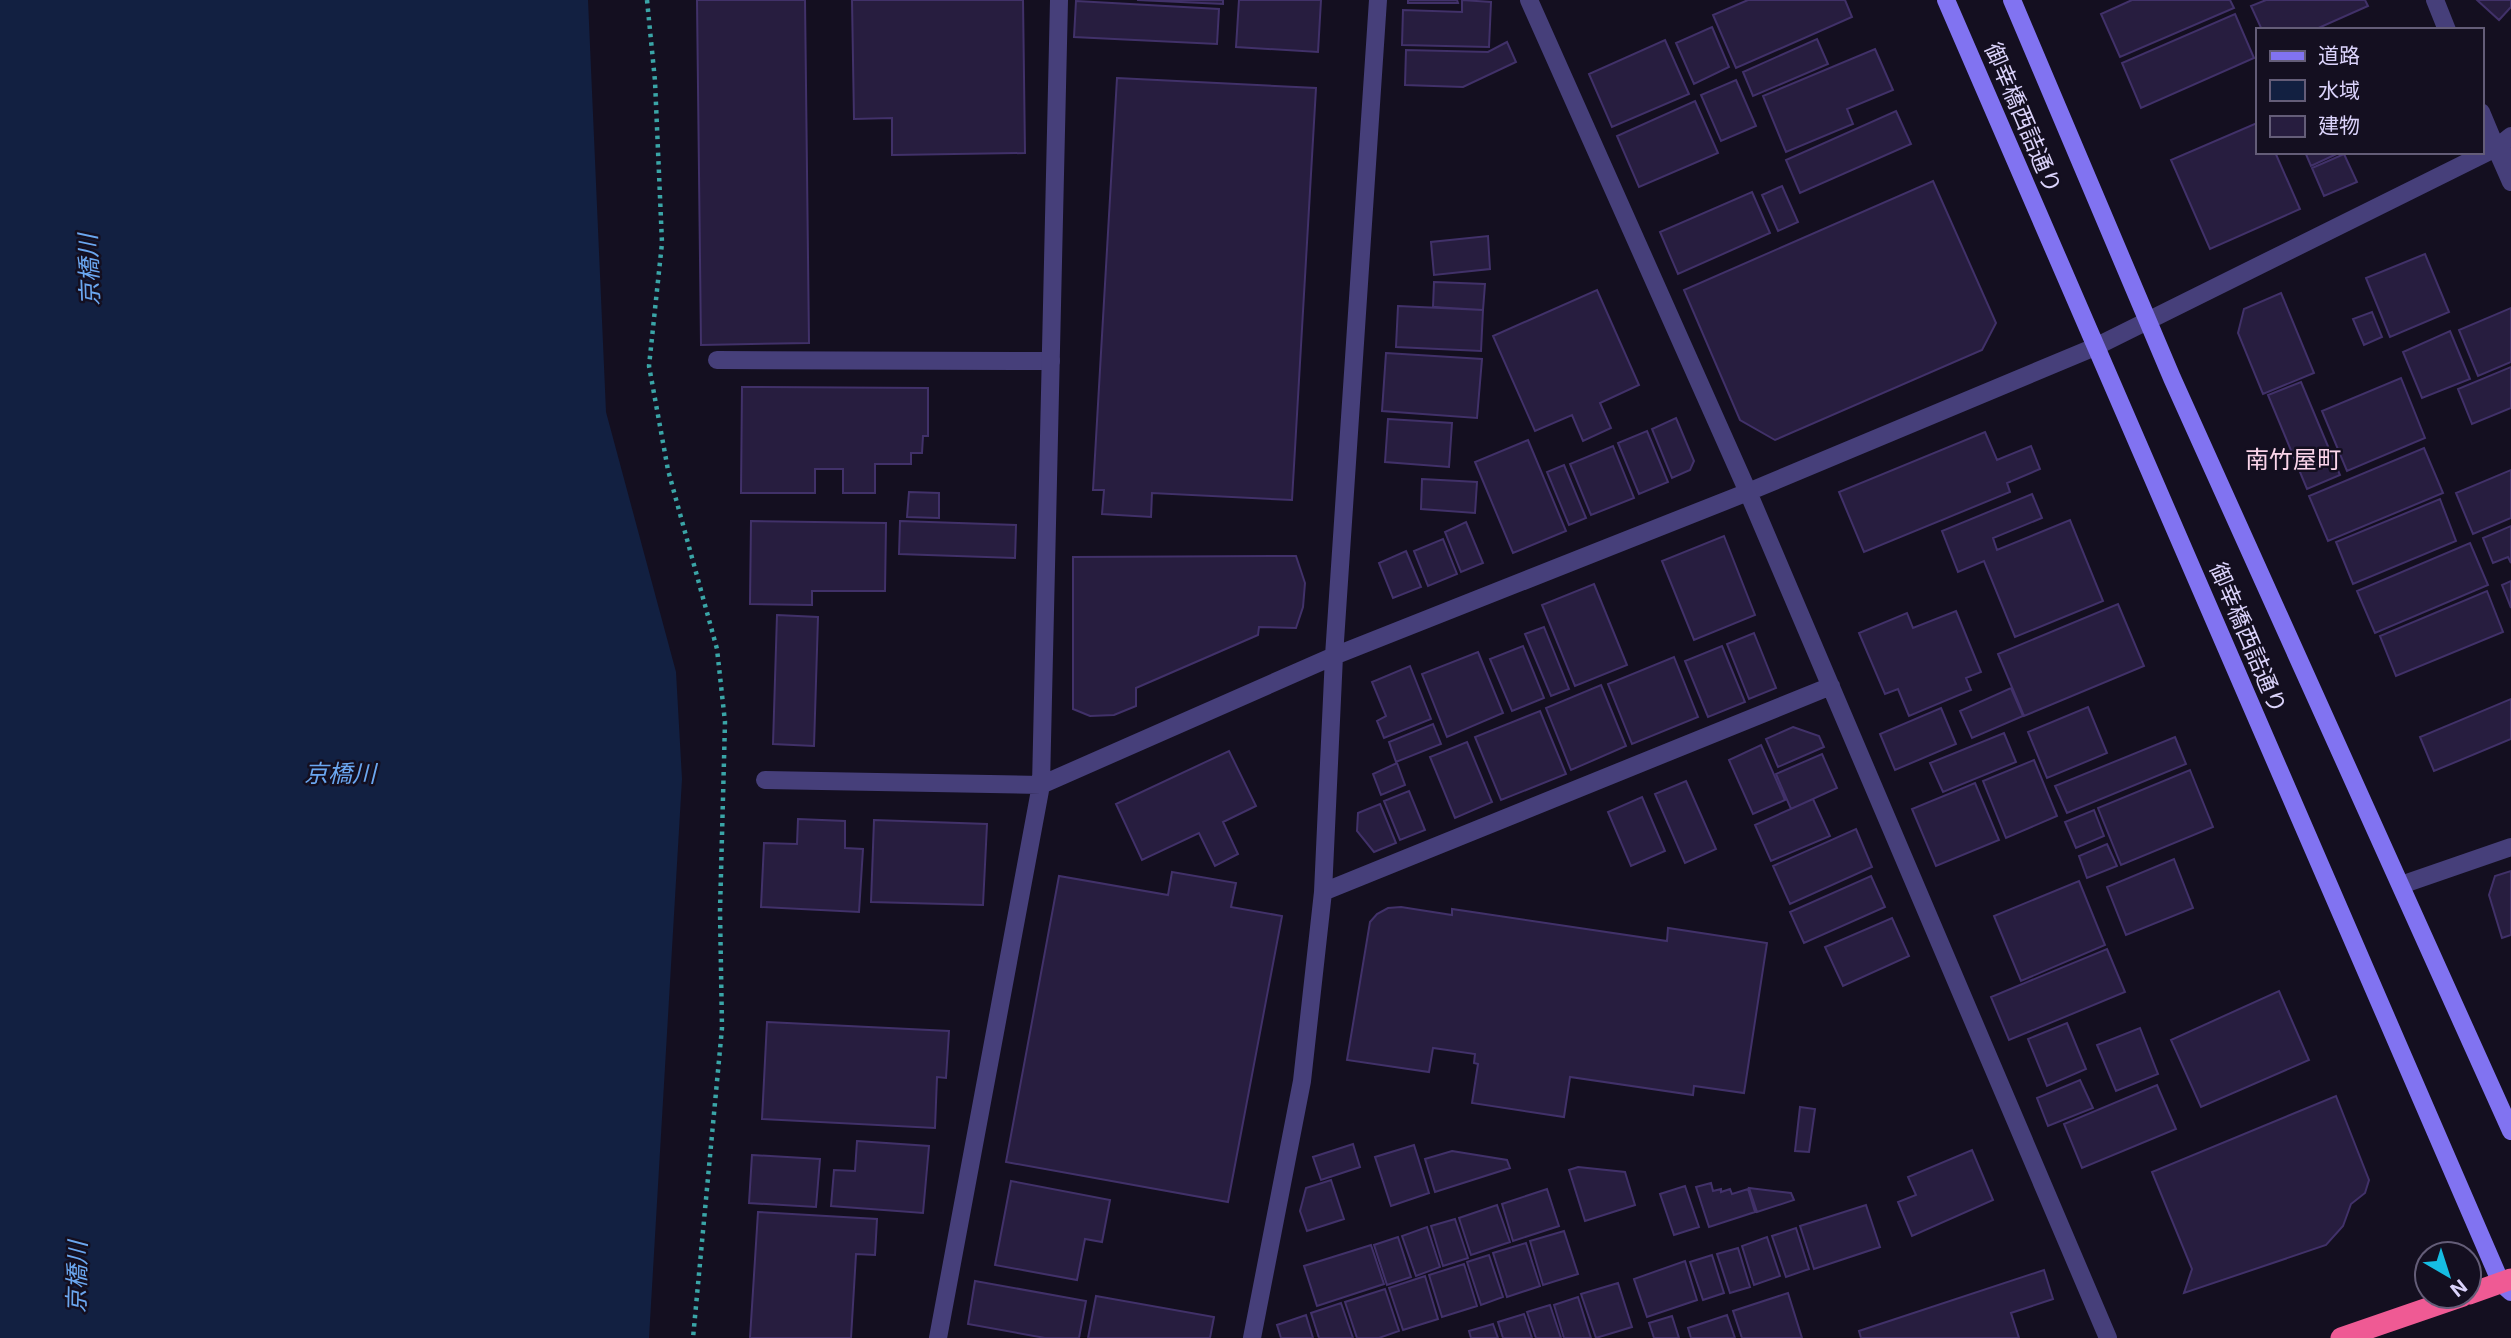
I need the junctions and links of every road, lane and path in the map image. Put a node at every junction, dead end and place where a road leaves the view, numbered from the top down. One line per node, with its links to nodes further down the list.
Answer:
1 (647, 0): 29 (path)
2 (1059, 0): 16 (street)
3 (1378, 0): 18 (street)
4 (1529, 0): 17 (street)
5 (1946, 0): 14 (street, 御幸橋西詰通り)
6 (2011, 0): 13 (street, 御幸橋西詰通り)
7 (2434, 0): 8 (street)
8 (2446, 28)
9 (2483, 116): 11 (street)
10 (2511, 136): 11 (street)
11 (2504, 153): 12 (street); 13 (street)
12 (2511, 182)
13 (2149, 321): 14 (street); 23 (street, 御幸橋西詰通り)
14 (2095, 346): 17 (street); 26 (street, 御幸橋西詰通り)
15 (716, 360): 16 (street)
16 (1051, 361): 21 (street)
17 (1748, 492): 18 (street); 19 (street)
18 (1334, 656): 21 (street); 24 (street)
19 (1831, 686): 24 (street); 32 (street)
20 (765, 780): 21 (street)
21 (1041, 785): 30 (street)
22 (2511, 847): 23 (street)
23 (2401, 886): 25 (street, 御幸橋西詰通り)
24 (1323, 892): 31 (street)
25 (2511, 1132)
26 (2508, 1285): 27 (highway)
27 (2483, 1291)
28 (2422, 1310): 33 (highway)
29 (693, 1338)
30 (938, 1338)
31 (1252, 1338)
32 (2108, 1338)
33 (2341, 1338)

